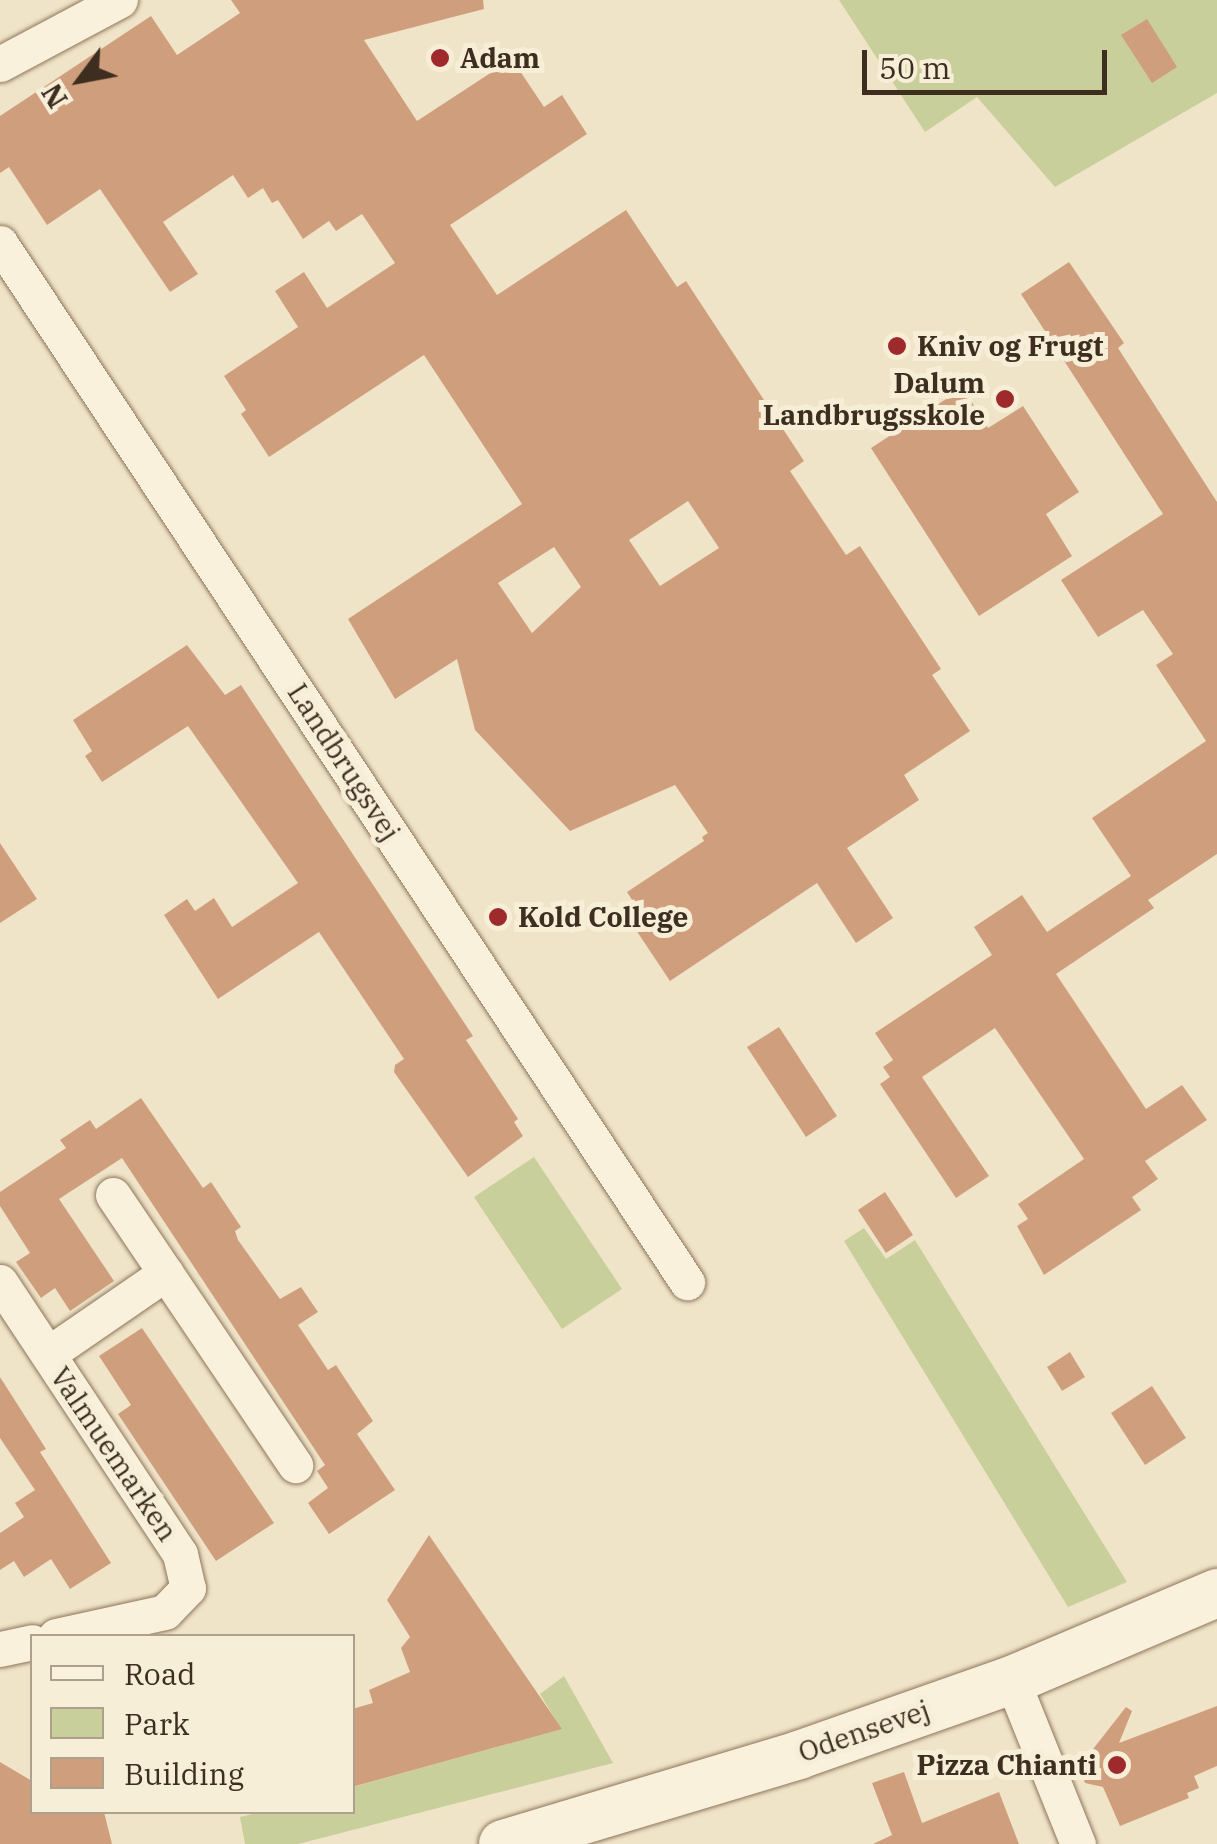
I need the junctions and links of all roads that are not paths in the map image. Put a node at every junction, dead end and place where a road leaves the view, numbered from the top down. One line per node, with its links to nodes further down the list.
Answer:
1 (120, 0): 2 (street)
2 (0, 64)
3 (0, 243): 7 (street, Landbrugsvej)
4 (113, 1195): 5 (street)
5 (166, 1273): 8 (street, Valmuemarken); 9 (street)
6 (0, 1282): 8 (street, Valmuemarken)
7 (687, 1282)
8 (48, 1354): 11 (street, Valmuemarken)
9 (294, 1465)
10 (1217, 1593): 14 (main road, Odensevej)
11 (65, 1634)
12 (30, 1642): 13 (street)
13 (0, 1649)
14 (1012, 1680): 15 (main road, Odensevej); 16 (street)
15 (503, 1844)
16 (1078, 1844)

